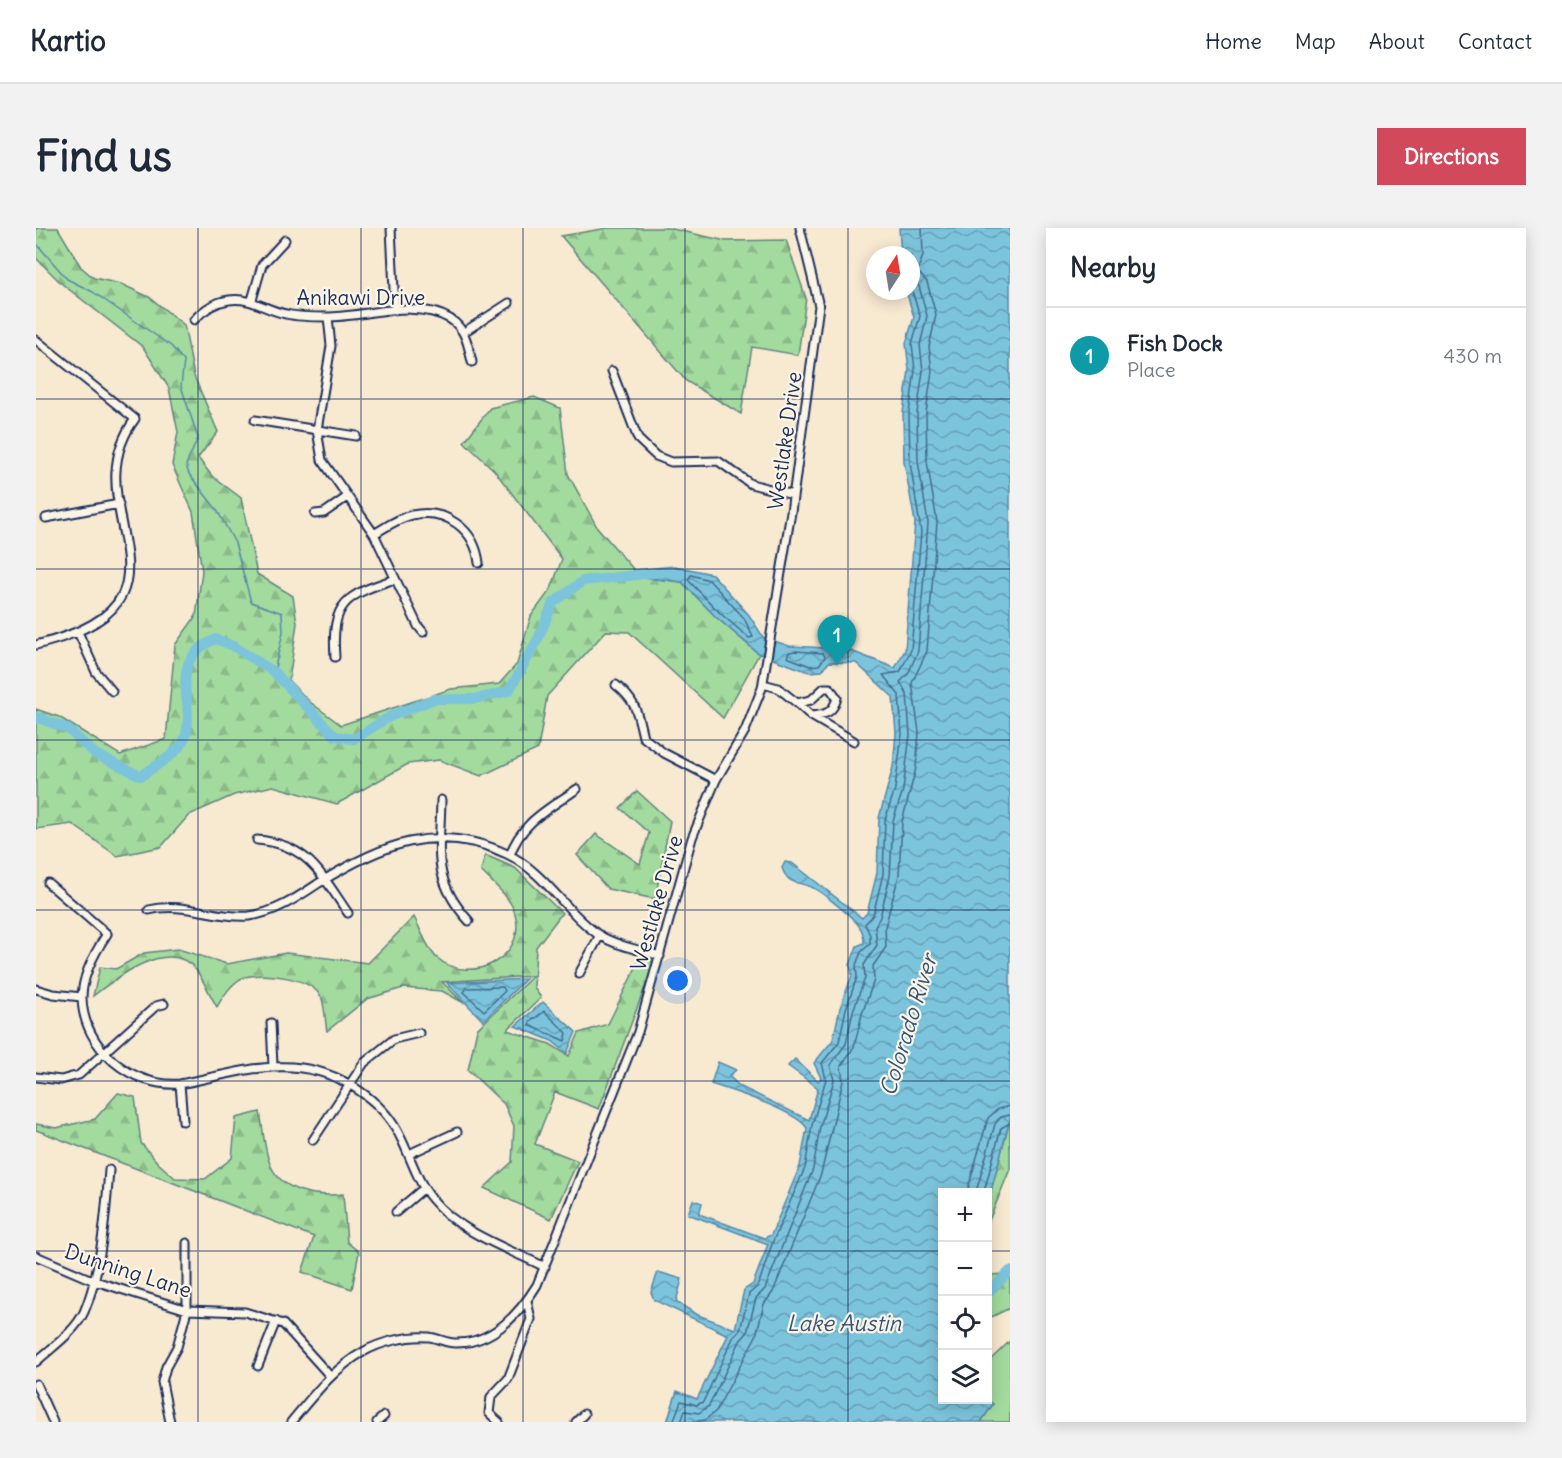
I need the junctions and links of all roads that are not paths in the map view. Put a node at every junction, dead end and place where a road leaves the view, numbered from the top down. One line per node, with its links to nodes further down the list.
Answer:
1 (391, 228): 6 (street)
2 (800, 228): 16 (street, Westlake Drive)
3 (285, 240): 4 (street)
4 (252, 300): 7 (street, Anikawi Drive); 8 (street, Anikawi Drive)
5 (508, 303): 9 (street)
6 (395, 310): 7 (street, Anikawi Drive); 9 (street, Anikawi Drive)
7 (328, 317): 14 (street)
8 (194, 320)
9 (464, 332): 11 (street)
10 (38, 345): 18 (street)
11 (472, 362)
12 (612, 371): 16 (street)
13 (255, 420): 14 (street)
14 (317, 430): 15 (street); 17 (street)
15 (356, 436)
16 (794, 495): 28 (street, Westlake Drive)
17 (347, 497): 19 (street); 21 (street)
18 (119, 504): 20 (street); 24 (street)
19 (315, 514)
20 (46, 518)
21 (374, 534): 22 (street); 23 (street)
22 (479, 562)
23 (395, 579): 25 (street); 27 (street)
24 (78, 632): 26 (street); 30 (street)
25 (423, 632)
26 (36, 645)
27 (335, 657)
28 (763, 684): 31 (street); 34 (street, Westlake Drive)
29 (616, 685): 34 (street)
30 (112, 691)
31 (797, 703): 32 (street); 32 (street)
32 (811, 716): 33 (street)
33 (854, 741)
34 (716, 780): 46 (street, Westlake Drive)
35 (577, 789): 39 (street)
36 (441, 800): 37 (street)
37 (440, 838): 39 (street); 40 (street); 44 (street)
38 (257, 840): 40 (street)
39 (510, 855): 45 (street)
40 (325, 880): 42 (street); 43 (street)
41 (48, 883): 49 (street)
42 (149, 910)
43 (348, 913)
44 (469, 921)
45 (600, 935): 46 (street); 47 (street)
46 (660, 956): 67 (street, Westlake Drive)
47 (579, 974)
48 (36, 989): 49 (street)
49 (82, 997): 53 (street)
50 (164, 1004): 53 (street)
51 (271, 1023): 54 (street)
52 (419, 1033): 57 (street)
53 (104, 1053): 55 (street); 56 (street)
54 (273, 1066): 56 (street); 57 (street)
55 (36, 1077)
56 (180, 1083): 58 (street)
57 (350, 1085): 60 (street); 61 (street)
58 (183, 1121)
59 (457, 1132): 61 (street)
60 (314, 1140)
61 (409, 1154): 63 (street)
62 (109, 1170): 68 (street)
63 (424, 1188): 64 (street); 67 (street)
64 (396, 1212)
65 (187, 1243): 70 (street)
66 (36, 1256): 68 (street, Dunning Lane)
67 (545, 1267): 69 (street, Westlake Drive)
68 (92, 1280): 70 (street, Dunning Lane); 72 (street)
69 (527, 1301): 74 (street, Westlake Drive); 82 (street)
70 (187, 1310): 71 (street, Dunning Lane); 79 (street)
71 (276, 1321): 73 (street); 74 (street, Dunning Lane)
72 (36, 1362)
73 (258, 1366)
74 (330, 1376): 80 (street, Westlake Drive)
75 (36, 1384): 78 (street)
76 (584, 1414): 83 (street)
77 (384, 1416): 81 (street)
78 (53, 1422)
79 (170, 1422)
80 (291, 1422)
81 (376, 1422)
82 (499, 1422)
83 (576, 1422)

